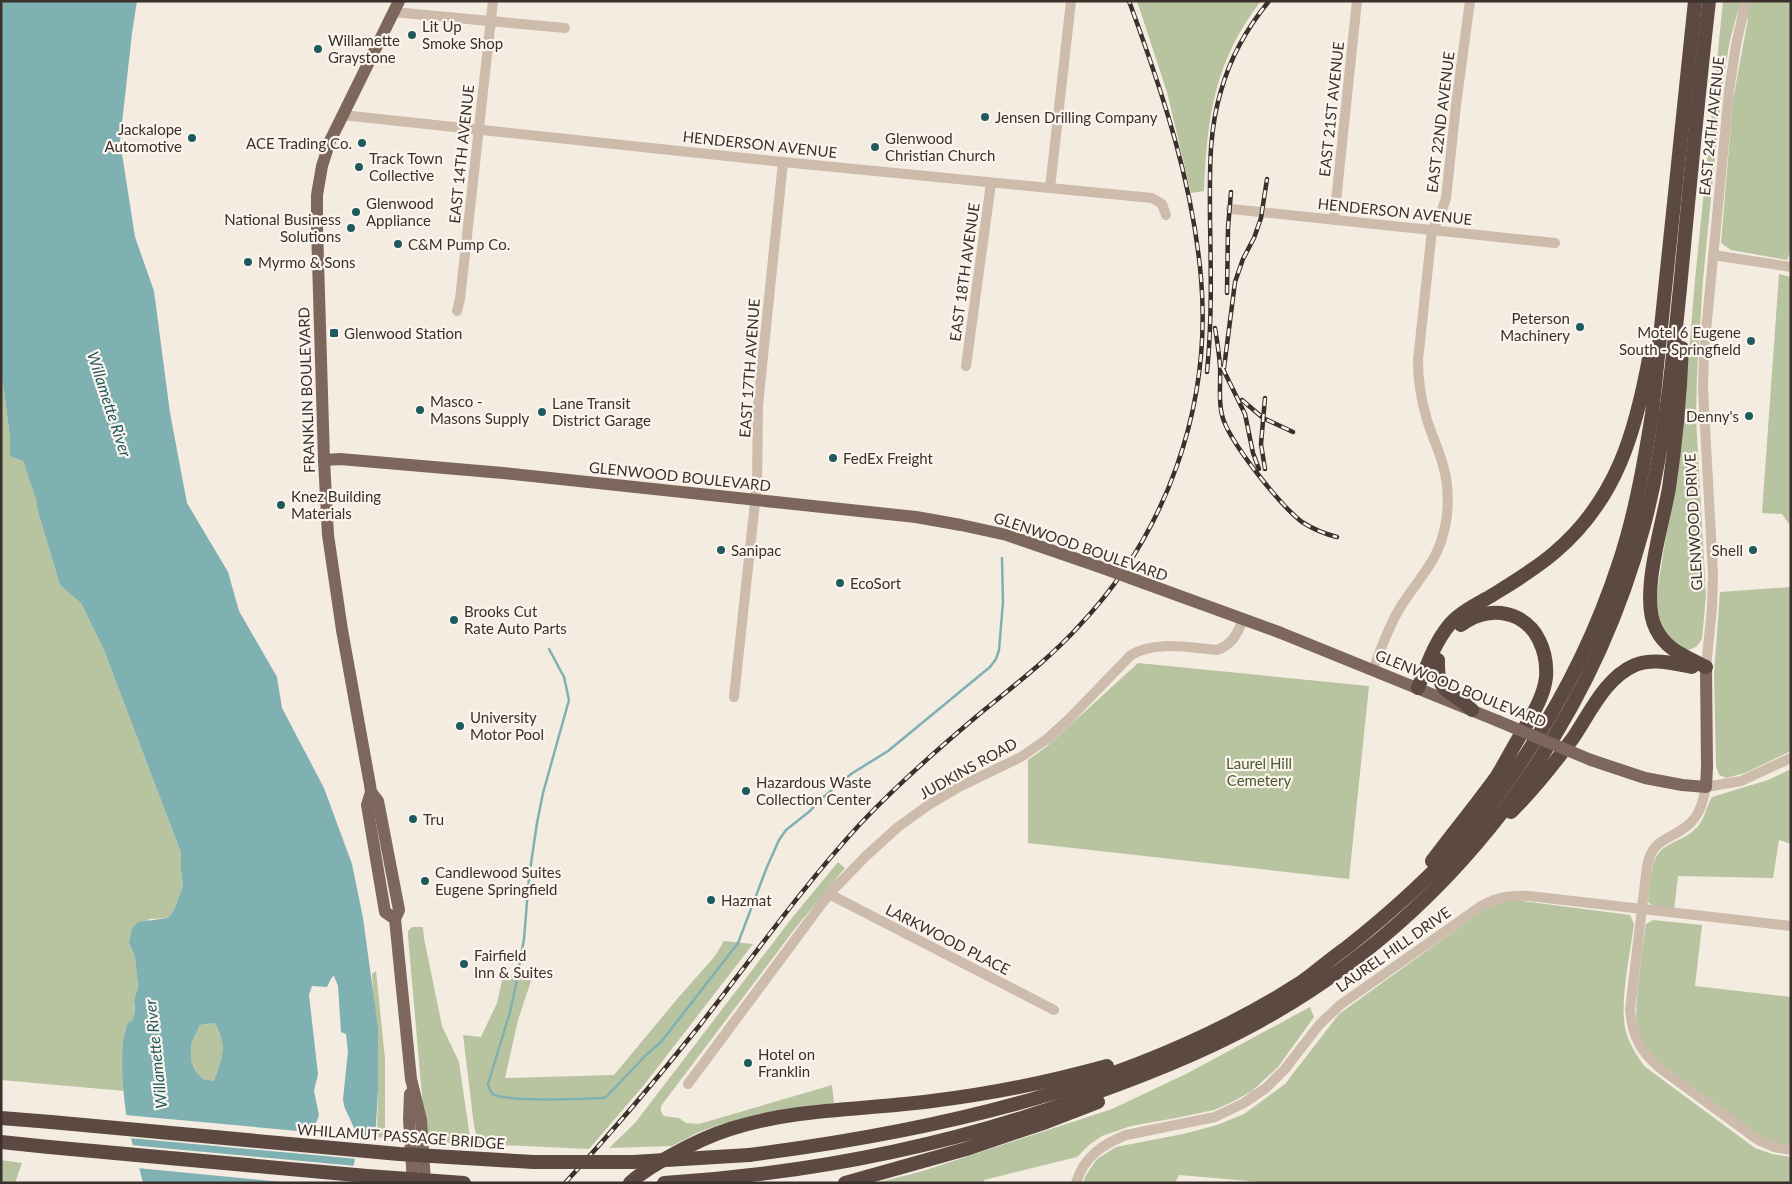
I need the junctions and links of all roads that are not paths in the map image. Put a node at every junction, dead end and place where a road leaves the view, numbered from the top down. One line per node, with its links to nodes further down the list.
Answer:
1 (493, 1): 9 (street, EAST 14TH AVENUE)
2 (1071, 1): 15 (street)
3 (1357, 1): 18 (street, EAST 21ST AVENUE)
4 (1470, 1): 19 (street, EAST 22ND AVENUE)
5 (1696, 1): 23 (highway)
6 (1709, 1): 22 (highway)
7 (1746, 1): 21 (street, EAST 24TH AVENUE)
8 (396, 6): 9 (street); 11 (main road, FRANKLIN BOULEVARD)
9 (491, 21): 10 (street); 12 (street, EAST 14TH AVENUE)
10 (565, 28)
11 (342, 115): 12 (street, HENDERSON AVENUE); 27 (main road, FRANKLIN BOULEVARD)
12 (479, 130): 13 (street, HENDERSON AVENUE); 25 (street, EAST 14TH AVENUE)
13 (783, 162): 14 (street, HENDERSON AVENUE); 28 (street, EAST 17TH AVENUE)
14 (991, 183): 15 (street, HENDERSON AVENUE); 26 (street, EAST 18TH AVENUE)
15 (1050, 188): 17 (street, HENDERSON AVENUE)
16 (1231, 209): 18 (street, HENDERSON AVENUE)
17 (1166, 215)
18 (1334, 220): 19 (street, HENDERSON AVENUE)
19 (1432, 230): 20 (street, HENDERSON AVENUE); 32 (street, EAST 22ND AVENUE)
20 (1555, 243)
21 (1713, 255): 24 (street); 31 (street, GLENWOOD DRIVE)
22 (1683, 257): 31 (highway); 38 (highway)
23 (1668, 261): 33 (highway); 40 (highway)
24 (1791, 267)
25 (457, 310)
26 (966, 366)
27 (324, 460): 28 (main road, GLENWOOD BOULEVARD); 46 (main road, FRANKLIN BOULEVARD)
28 (755, 500): 29 (main road, GLENWOOD BOULEVARD, bridge); 34 (street, EAST 17TH AVENUE)
29 (1243, 620): 32 (main road, GLENWOOD BOULEVARD); 39 (street, JUDKINS ROAD)
30 (1438, 660): 33 (highway); 35 (highway); 40 (highway)
31 (1706, 667): 37 (main road, GLENWOOD DRIVE); 38 (highway)
32 (1373, 670): 33 (main road, GLENWOOD BOULEVARD)
33 (1422, 689): 35 (main road, GLENWOOD BOULEVARD)
34 (734, 697)
35 (1472, 710): 37 (main road, GLENWOOD BOULEVARD, bridge)
36 (1791, 758): 37 (street)
37 (1706, 787): 41 (street)
38 (1492, 825): 45 (highway)
39 (829, 894): 43 (street, LARKWOOD PLACE); 47 (street, JUDKINS ROAD)
40 (1404, 900): 44 (highway)
41 (1642, 910): 42 (street, LAUREL HILL DRIVE); 50 (street); 58 (street, LAUREL HILL DRIVE)
42 (1791, 926)
43 (1054, 1010)
44 (1154, 1057): 48 (highway, WHILAMUT PASSAGE BRIDGE, bridge); 55 (highway)
45 (1144, 1076): 51 (highway); 57 (highway)
46 (411, 1079): 52 (main road, FRANKLIN BOULEVARD); 53 (main road, FRANKLIN BOULEVARD)
47 (688, 1084)
48 (1, 1118)
49 (1, 1142): 54 (highway, bridge)
50 (1791, 1150)
51 (669, 1182): 56 (highway)
52 (412, 1183)
53 (425, 1183)
54 (464, 1183)
55 (630, 1183)
56 (664, 1183)
57 (845, 1183)
58 (1076, 1183)

